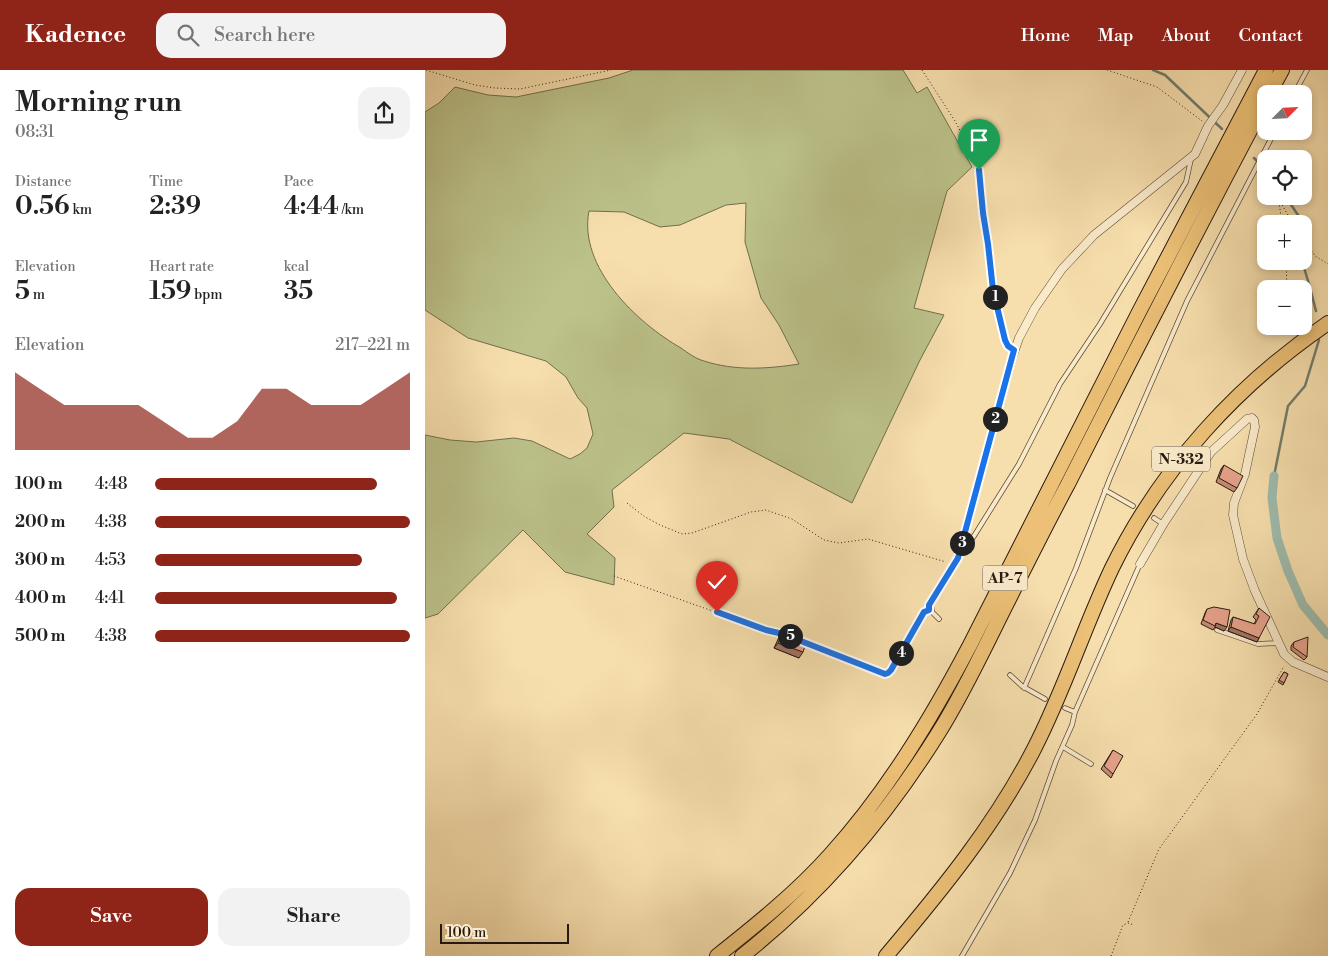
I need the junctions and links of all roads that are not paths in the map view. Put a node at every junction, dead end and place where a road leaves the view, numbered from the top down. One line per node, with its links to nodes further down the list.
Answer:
1 (1241, 70): 11 (street)
2 (1266, 70): 8 (highway, AP-7)
3 (1282, 70): 5 (highway)
4 (1307, 70): 6 (lane)
5 (1274, 85)
6 (1299, 85)
7 (1257, 111): 8 (highway, AP-7)
8 (1245, 126): 10 (highway, AP-7)
9 (1270, 140): 14 (lane)
10 (1230, 154): 33 (highway, AP-7); 34 (highway, AP-7)
11 (1191, 157): 18 (lane); 18 (street)
12 (1328, 313): 23 (highway)
13 (1328, 323): 23 (highway, N-332)
14 (1105, 490): 15 (lane); 27 (lane)
15 (1133, 506)
16 (1154, 518): 17 (lane)
17 (1163, 524): 19 (street); 24 (street)
18 (959, 555): 20 (street)
19 (1140, 564): 30 (lane)
20 (929, 610): 21 (lane)
21 (939, 619)
22 (1217, 630): 24 (lane)
23 (1084, 634): 35 (highway, N-332)
24 (1279, 643): 26 (street)
25 (1011, 675): 27 (lane)
26 (1328, 677)
27 (1024, 688): 28 (lane)
28 (1045, 699)
29 (1065, 708): 30 (lane)
30 (1075, 712): 31 (lane)
31 (1063, 746): 32 (lane); 36 (lane)
32 (1091, 764)
33 (717, 956)
34 (742, 956)
35 (886, 956)
36 (962, 956)

